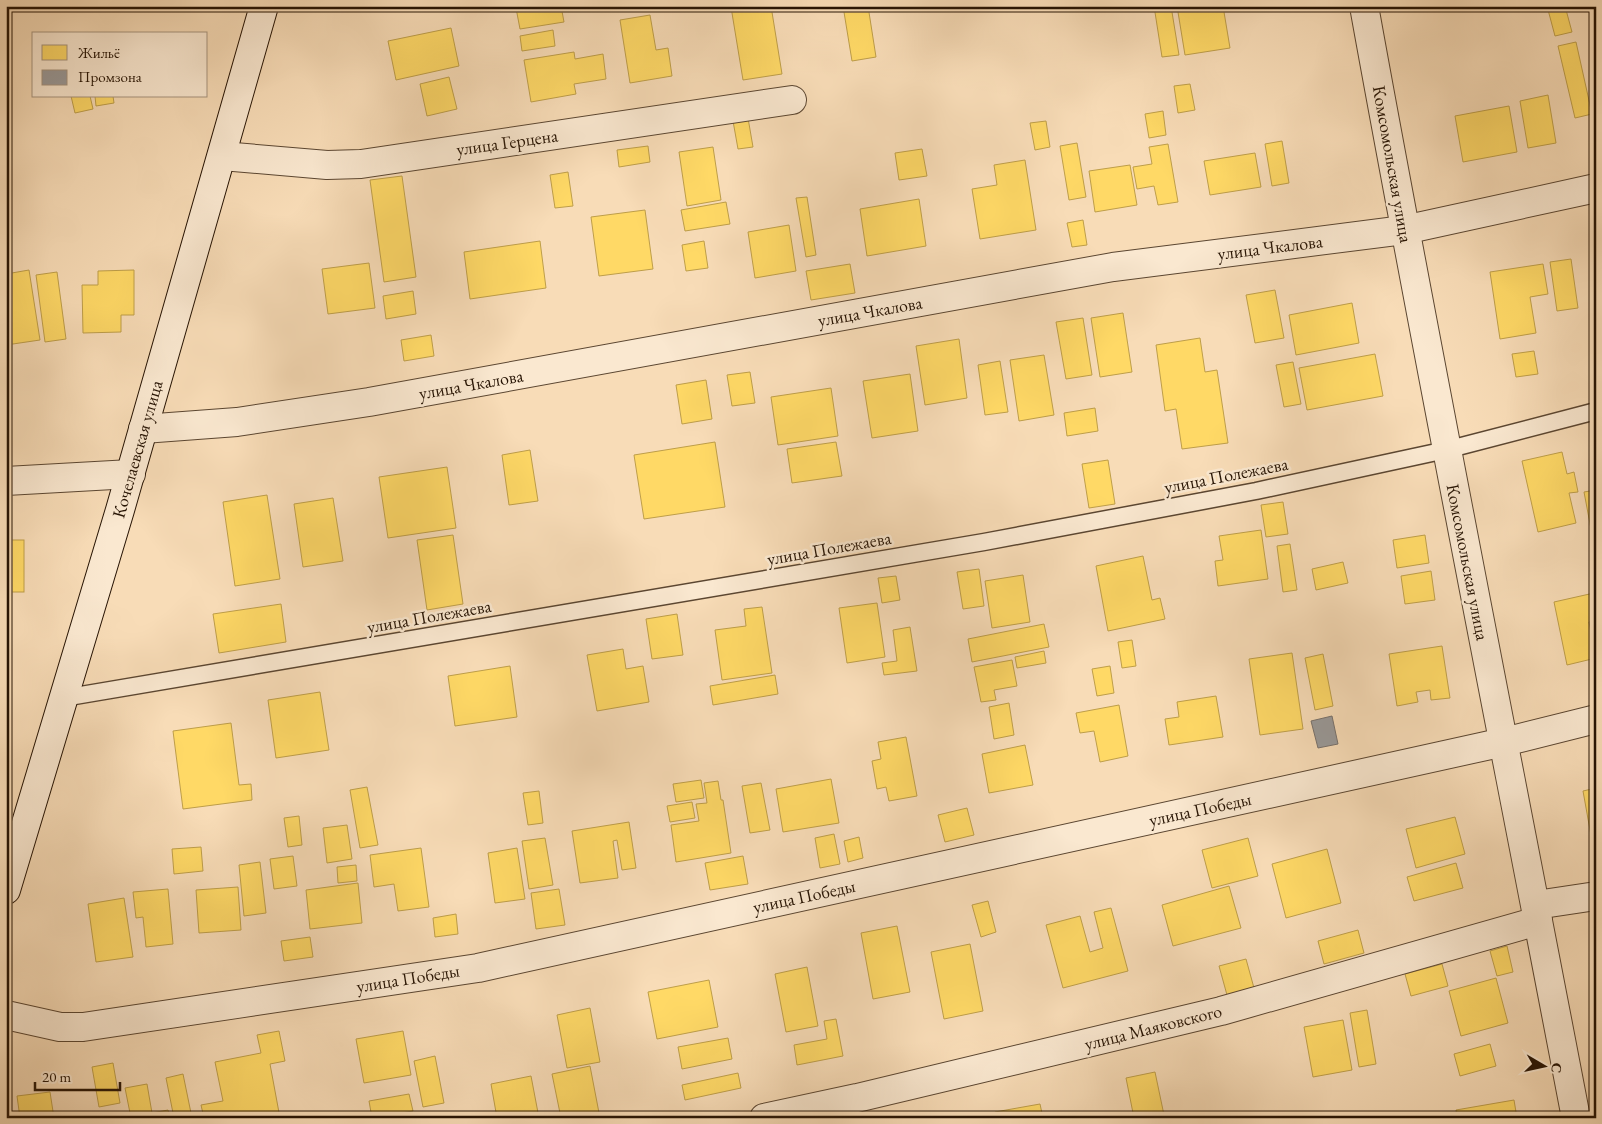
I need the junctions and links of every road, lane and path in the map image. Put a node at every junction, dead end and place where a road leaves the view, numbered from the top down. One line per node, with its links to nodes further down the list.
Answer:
1 (264, 6): 4 (street, Кочелаевская улица)
2 (1364, 6): 6 (street, Комсомольская улица)
3 (792, 100): 4 (street, улица Герцена)
4 (222, 156): 8 (street, Кочелаевская улица)
5 (1596, 188): 6 (street, улица Чкалова)
6 (1404, 230): 8 (street, улица Чкалова); 9 (street, Комсомольская улица)
7 (1596, 411): 9 (lane, улица Полежаева)
8 (143, 429): 10 (street, Кочелаевская улица)
9 (1446, 450): 12 (lane, улица Полежаева); 14 (street, Комсомольская улица)
10 (131, 474): 11 (street); 12 (street, Кочелаевская улица)
11 (6, 481)
12 (63, 698): 15 (street, Кочелаевская улица)
13 (1596, 719): 14 (street, улица Победы)
14 (1504, 742): 17 (street, Комсомольская улица); 18 (street, улица Победы)
15 (6, 890)
16 (1596, 896): 17 (street, улица Маяковского)
17 (1537, 913): 19 (street, улица Маяковского); 20 (street, Комсомольская улица)
18 (6, 1015)
19 (764, 1118)
20 (1576, 1118)

